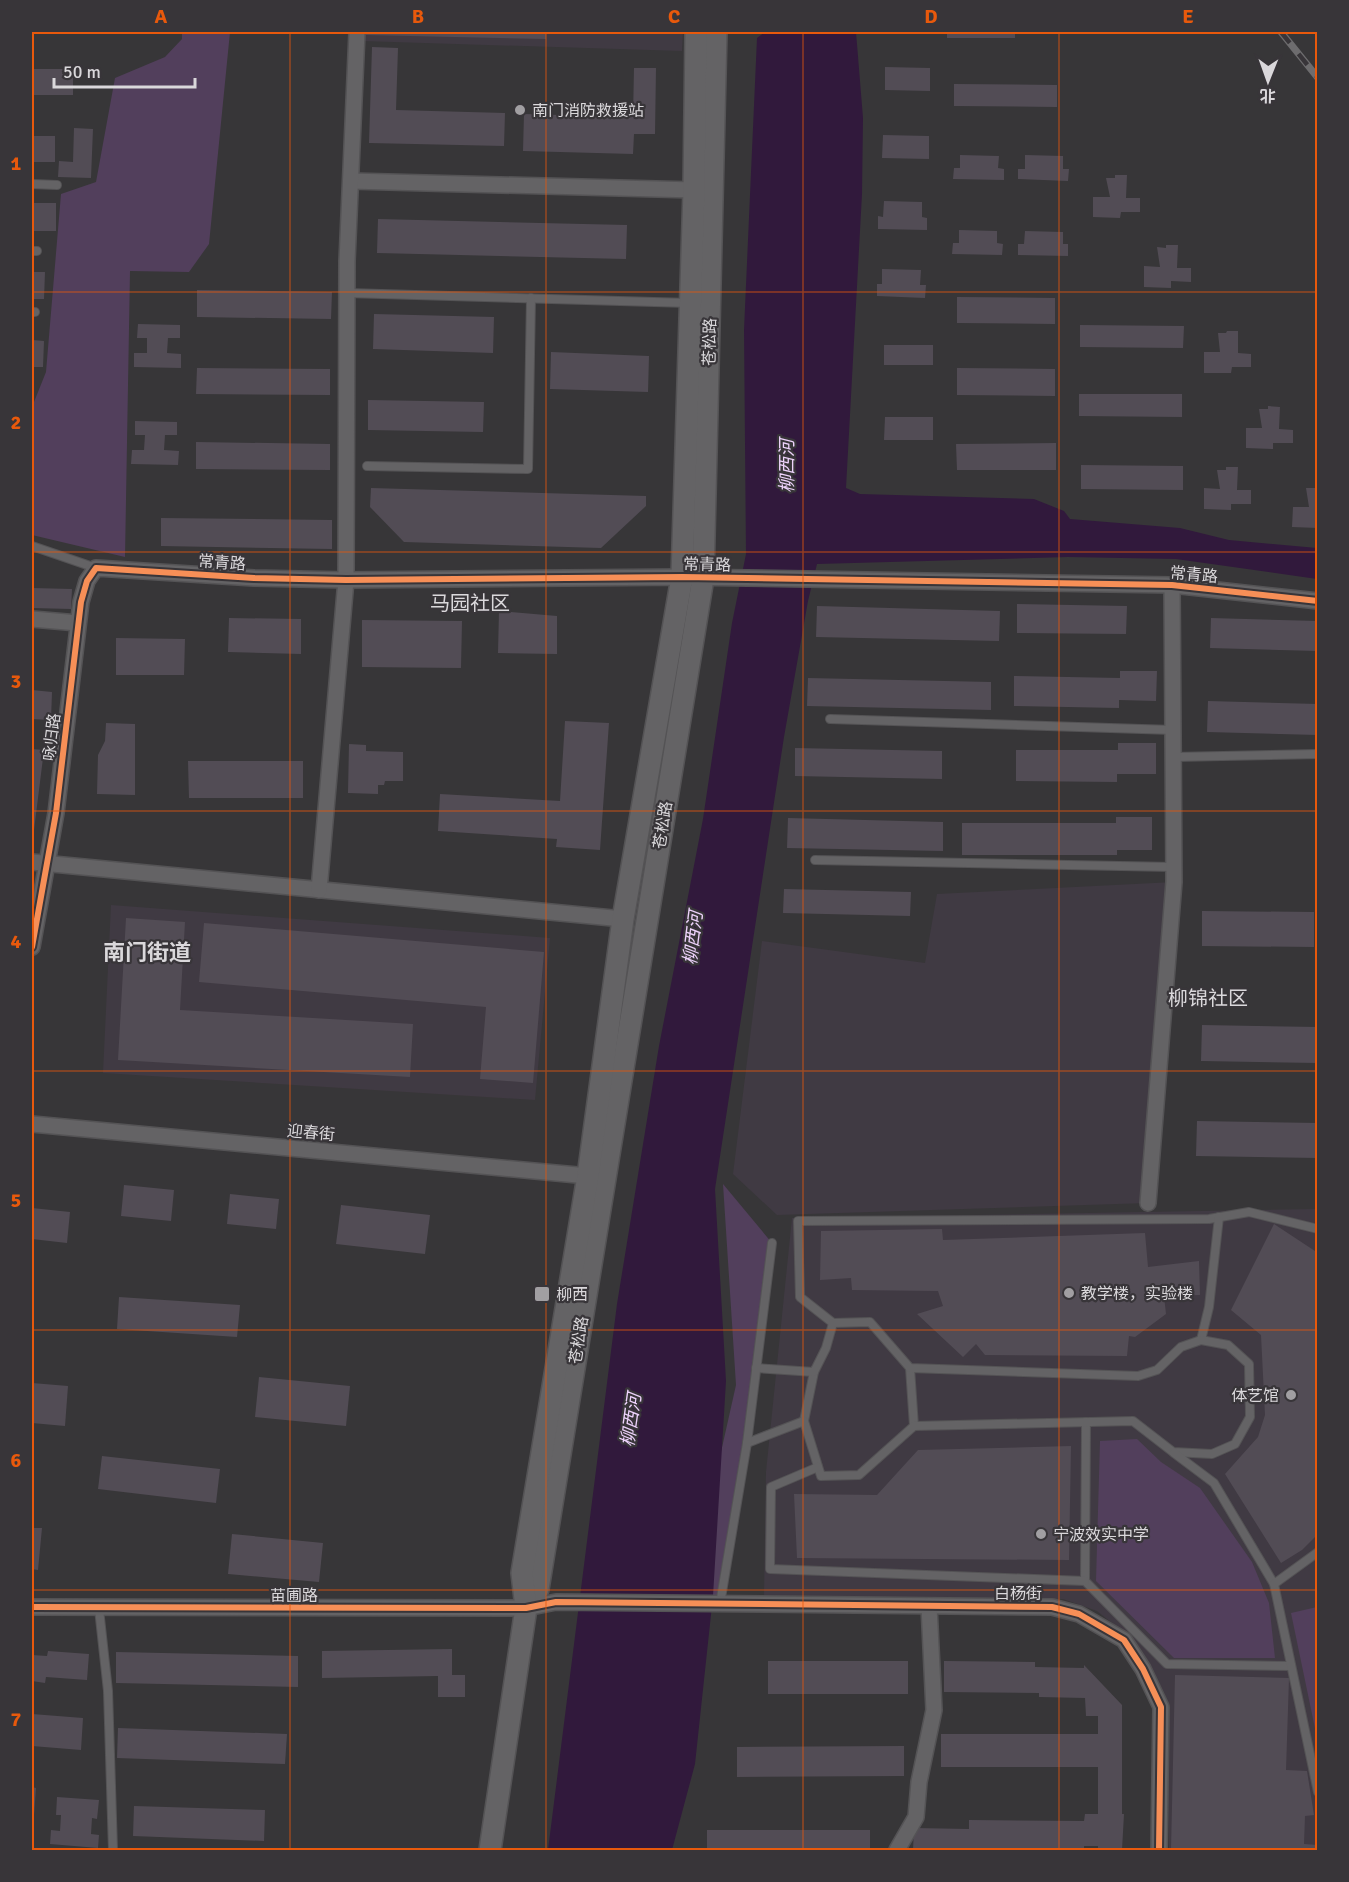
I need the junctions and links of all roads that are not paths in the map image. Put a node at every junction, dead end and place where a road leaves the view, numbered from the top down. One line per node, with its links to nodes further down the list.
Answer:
1 (357, 32): 4 (street)
2 (696, 32): 7 (main road, 苍松路)
3 (716, 32): 15 (main road, 苍松路)
4 (351, 181): 7 (street); 8 (street)
5 (32, 184): 6 (lane)
6 (57, 185)
7 (694, 190): 10 (main road, 苍松路)
8 (347, 293): 9 (lane); 16 (street)
9 (531, 298): 10 (lane); 11 (lane)
10 (690, 303): 14 (main road, 苍松路)
11 (367, 466)
12 (32, 546): 13 (lane)
13 (96, 568): 16 (street, 常青路); 20 (street, 咏归路)
14 (682, 577): 15 (street, 常青路); 16 (street, 常青路); 29 (main road, 苍松路)
15 (708, 578): 17 (street, 常青路); 54 (main road, 苍松路)
16 (346, 580): 28 (street)
17 (1172, 585): 18 (street, 常青路); 22 (street)
18 (1317, 601)
19 (32, 620): 20 (street)
20 (78, 623): 26 (street, 咏归路)
21 (830, 719): 22 (lane)
22 (1173, 730): 24 (street)
23 (1317, 754): 24 (lane)
24 (1173, 757): 27 (street)
25 (815, 860): 27 (lane)
26 (39, 863): 28 (street); 30 (street, 咏归路)
27 (1173, 867): 33 (street)
28 (320, 890): 29 (street)
29 (623, 919): 32 (main road, 苍松路)
30 (32, 947)
31 (32, 1124): 32 (street, 迎春街)
32 (588, 1176): 54 (main road, 苍松路)
33 (1148, 1203)
34 (1219, 1217): 35 (lane); 37 (lane); 38 (lane)
35 (1317, 1229)
36 (772, 1243): 39 (lane)
37 (833, 1323): 40 (lane); 41 (lane)
38 (1201, 1340): 40 (lane); 46 (lane)
39 (756, 1368): 41 (lane); 45 (lane)
40 (910, 1368): 44 (lane)
41 (814, 1371): 42 (lane)
42 (804, 1421): 45 (lane); 47 (lane)
43 (1086, 1422): 44 (lane); 46 (lane); 49 (lane)
44 (914, 1426): 47 (lane)
45 (747, 1443): 51 (lane)
46 (1173, 1452): 50 (lane)
47 (818, 1467): 49 (lane)
48 (1317, 1552): 50 (lane)
49 (1085, 1581): 56 (lane)
50 (1274, 1584): 56 (lane)
51 (720, 1604): 52 (street, 白杨街); 54 (street, 苗圃路)
52 (929, 1606): 60 (street); 61 (street, 白杨街)
53 (32, 1607): 55 (street, 苗圃路)
54 (526, 1608): 55 (street, 苗圃路); 59 (main road, 苍松路)
55 (99, 1609): 58 (lane)
56 (1291, 1666): 57 (lane)
57 (1317, 1792)
58 (113, 1851)
59 (490, 1851)
60 (897, 1851)
61 (1159, 1851)

